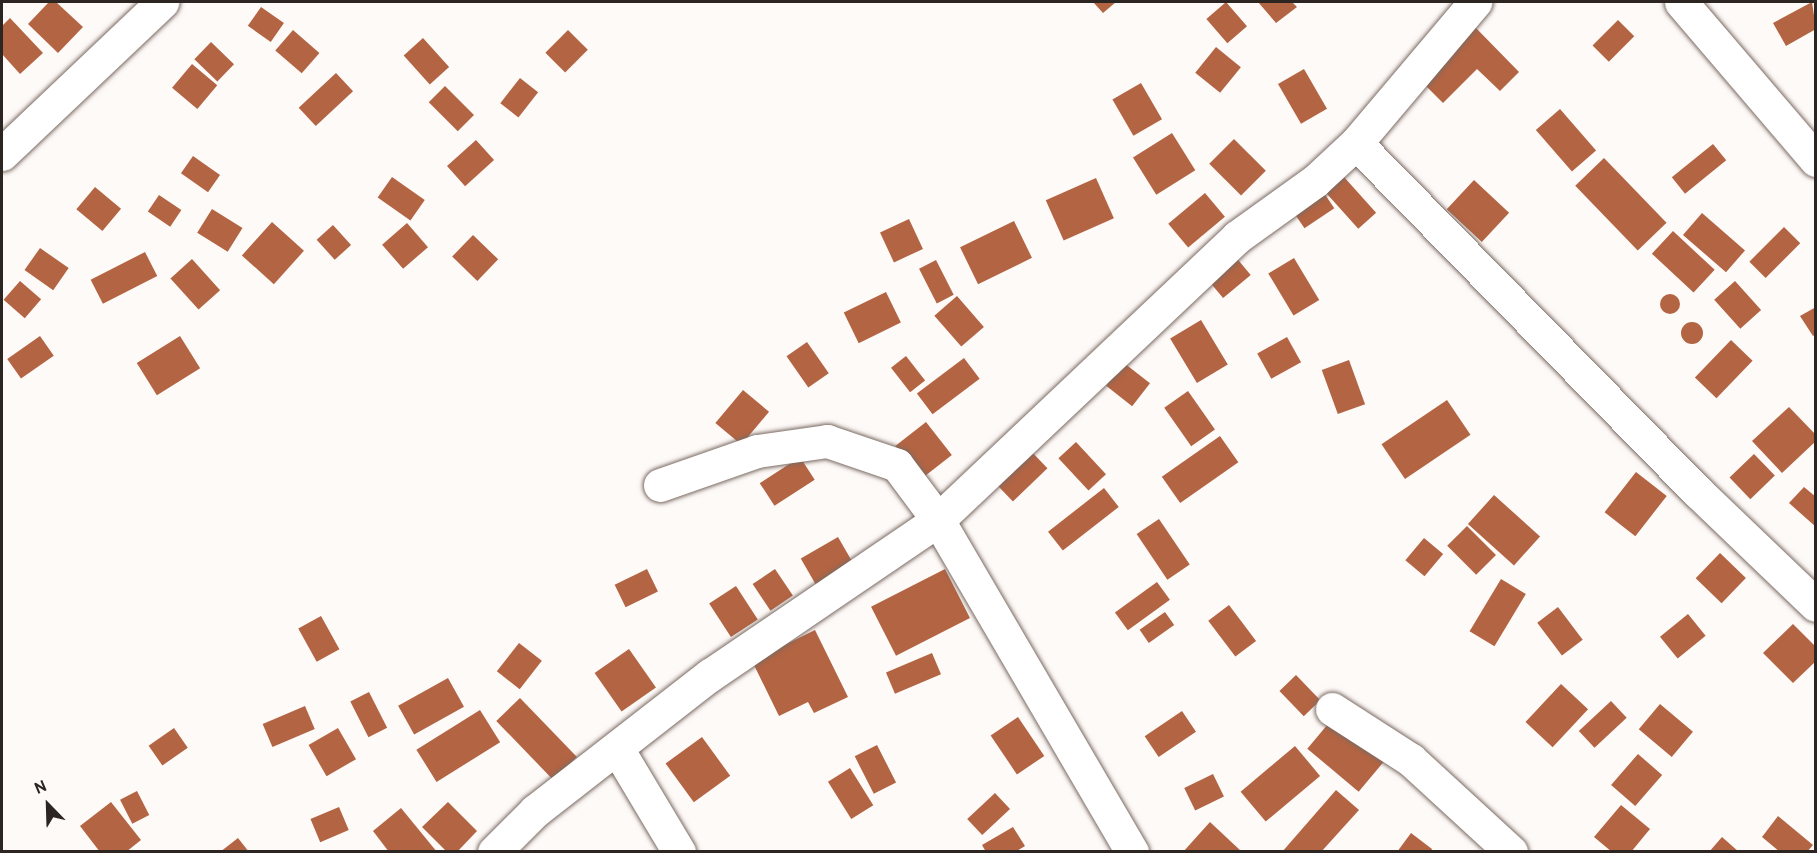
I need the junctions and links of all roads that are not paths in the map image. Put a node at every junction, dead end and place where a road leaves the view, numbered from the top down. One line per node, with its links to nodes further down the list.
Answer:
1 (162, 2): 5 (street)
2 (1476, 2): 4 (street)
3 (1681, 2): 6 (street)
4 (1356, 142): 8 (street); 9 (street)
5 (2, 153)
6 (1815, 160)
7 (660, 485): 8 (street)
8 (938, 520): 11 (street); 14 (street)
9 (1815, 605)
10 (1332, 709): 15 (street)
11 (618, 750): 12 (street); 13 (street)
12 (494, 852)
13 (679, 852)
14 (1132, 852)
15 (1511, 852)

